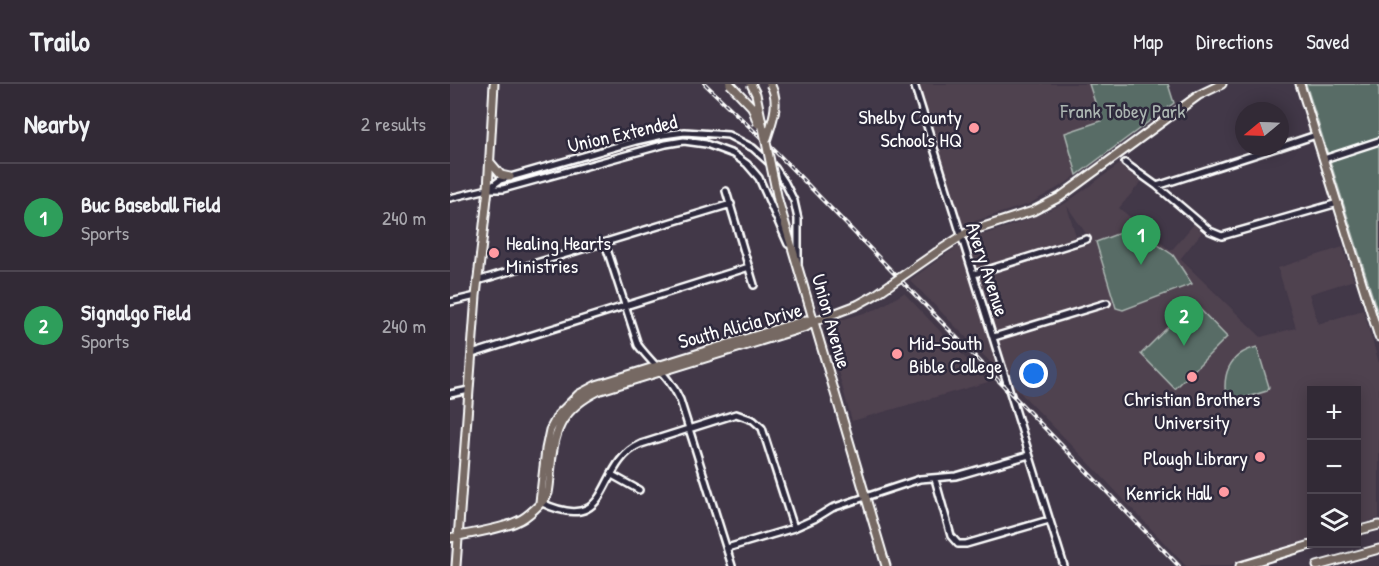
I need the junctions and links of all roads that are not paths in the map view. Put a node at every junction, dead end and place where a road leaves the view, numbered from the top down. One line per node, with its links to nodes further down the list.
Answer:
1 (494, 84): 18 (main road)
2 (730, 84): 11 (main road, bridge)
3 (751, 84): 11 (main road, Union Avenue, bridge)
4 (770, 84): 11 (main road, bridge)
5 (914, 84): 29 (street, Avery Avenue)
6 (1222, 84): 29 (main road, South Alicia Drive)
7 (1300, 84): 9 (main road)
8 (707, 133): 12 (street, Union Extended); 13 (street); 32 (street, Union Extended)
9 (1316, 135): 14 (street); 17 (main road)
10 (1379, 141): 17 (street)
11 (766, 143): 32 (main road, Union Avenue, bridge)
12 (622, 144): 15 (street); 19 (street, Union Extended)
13 (706, 144): 15 (street, Union Extended); 32 (street, Union Extended)
14 (1289, 144)
15 (625, 154): 21 (street, Union Extended)
16 (1251, 156): 23 (street)
17 (1324, 159): 27 (main road)
18 (489, 161): 22 (main road); 24 (main road)
19 (564, 161): 21 (street); 22 (street, Union Extended)
20 (1125, 163): 23 (street)
21 (567, 171): 24 (street, Union Extended)
22 (510, 177): 24 (street, Union Extended)
23 (1157, 186): 27 (street)
24 (488, 189): 26 (street); 35 (main road)
25 (726, 191): 28 (street)
26 (450, 198)
27 (1338, 203): 41 (main road)
28 (731, 204): 31 (street); 33 (street)
29 (961, 235): 34 (street, Avery Avenue); 42 (main road, South Alicia Drive, bridge)
30 (1087, 239): 34 (street)
31 (605, 243): 35 (street); 40 (street)
32 (798, 264): 42 (main road, Union Avenue)
33 (749, 267): 36 (street); 40 (street)
34 (974, 274): 43 (street, Avery Avenue)
35 (477, 282): 37 (main road)
36 (754, 285)
37 (476, 296): 38 (street); 45 (main road)
38 (450, 302)
39 (1107, 303): 43 (street)
40 (625, 305): 45 (street); 46 (street)
41 (1376, 318): 44 (main road)
42 (814, 321): 46 (main road, South Alicia Drive); 54 (main road, Union Avenue)
43 (994, 337): 50 (street, Avery Avenue)
44 (1379, 337)
45 (472, 354): 47 (main road)
46 (660, 369): 49 (street); 55 (main road, South Alicia Drive)
47 (469, 390): 48 (street); 60 (main road)
48 (450, 394)
49 (690, 429): 51 (street); 58 (street); 63 (street)
50 (1029, 455): 52 (street); 56 (street, Avery Avenue)
51 (612, 475): 53 (street); 55 (street)
52 (935, 479): 54 (street); 56 (street)
53 (639, 490)
54 (866, 496): 58 (street); 67 (main road, Union Avenue)
55 (540, 502): 60 (main road)
56 (1049, 520): 68 (street, Avery Avenue)
57 (1379, 525): 59 (main road)
58 (794, 528): 63 (street)
59 (1361, 530)
60 (458, 536): 61 (main road); 65 (main road)
61 (450, 538)
62 (1307, 545): 69 (main road)
63 (726, 548): 66 (street)
64 (1379, 549): 70 (main road)
65 (456, 566)
66 (732, 566)
67 (886, 566)
68 (1064, 566)
69 (1240, 566)
70 (1317, 566)

